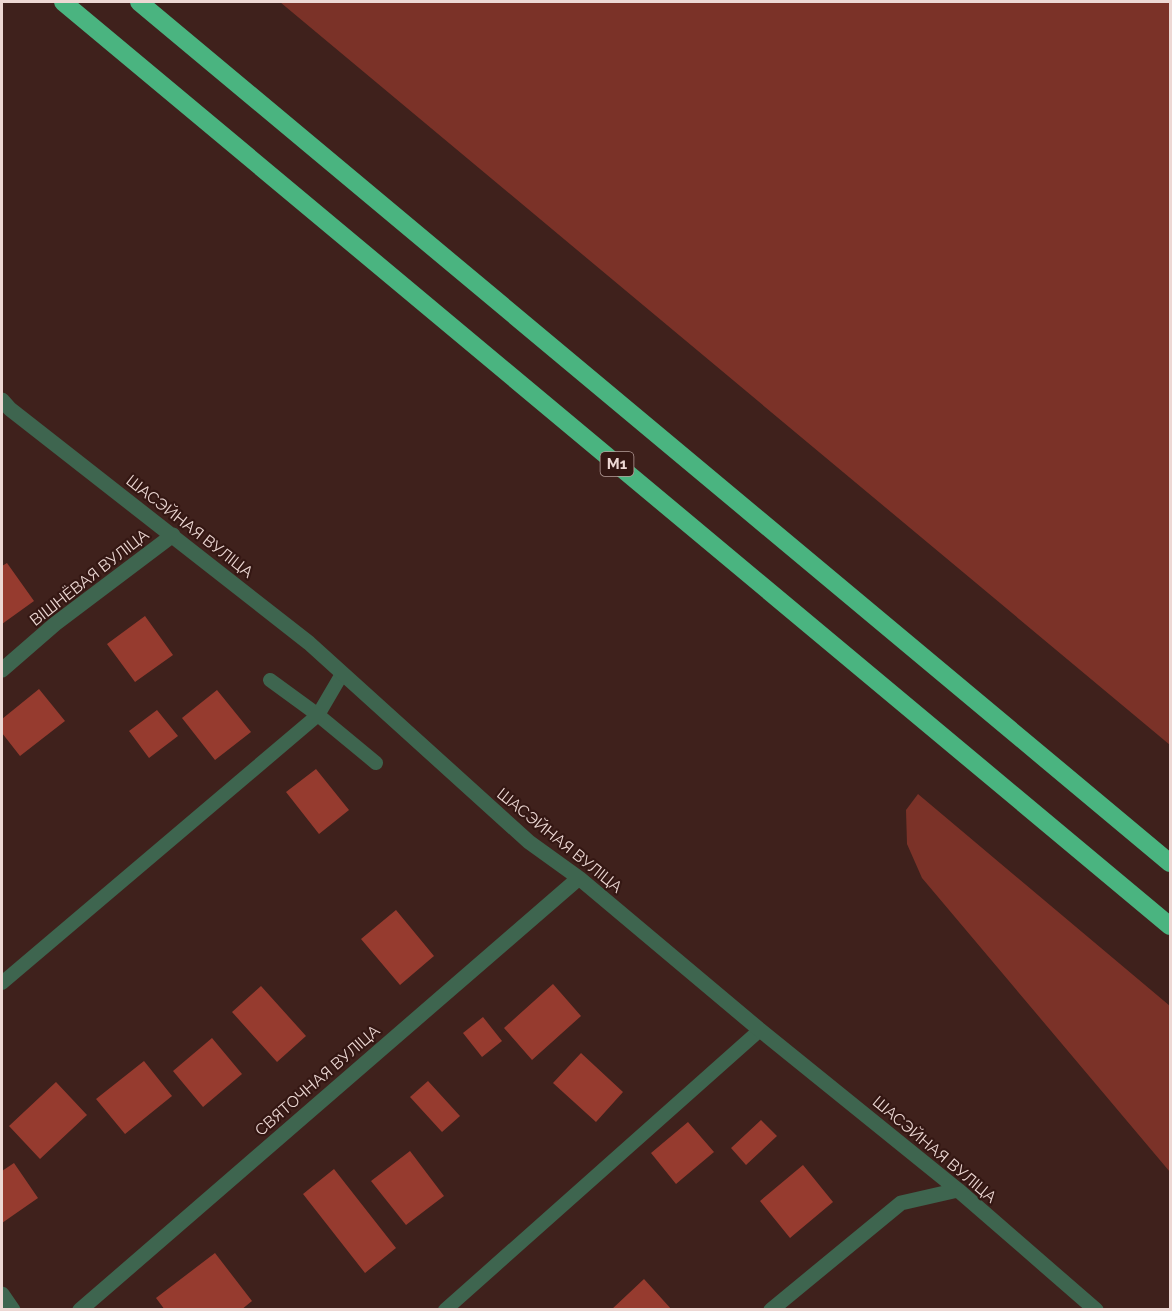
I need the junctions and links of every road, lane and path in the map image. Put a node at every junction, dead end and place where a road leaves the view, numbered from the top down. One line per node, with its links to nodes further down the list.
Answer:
1 (63, 2): 12 (highway, М1)
2 (139, 2): 10 (highway)
3 (2, 400): 4 (street, ШАСЭЙНАЯ ВУЛІЦА)
4 (172, 535): 5 (street, ВІШНЁВАЯ ВУЛІЦА); 6 (street, ШАСЭЙНАЯ ВУЛІЦА)
5 (2, 670)
6 (342, 674): 8 (lane); 11 (street, ШАСЭЙНАЯ ВУЛІЦА)
7 (270, 680): 8 (lane)
8 (318, 715): 9 (lane); 13 (lane)
9 (376, 763)
10 (1170, 863)
11 (579, 878): 14 (street, ШАСЭЙНАЯ ВУЛІЦА); 18 (street, СВЯТОЧНАЯ ВУЛІЦА)
12 (1170, 926)
13 (2, 983)
14 (760, 1030): 15 (street, ШАСЭЙНАЯ ВУЛІЦА); 19 (lane)
15 (958, 1190): 20 (street); 21 (street, ШАСЭЙНАЯ ВУЛІЦА)
16 (2, 1294): 17 (street)
17 (13, 1310)
18 (80, 1310)
19 (445, 1310)
20 (771, 1310)
21 (1096, 1310)

